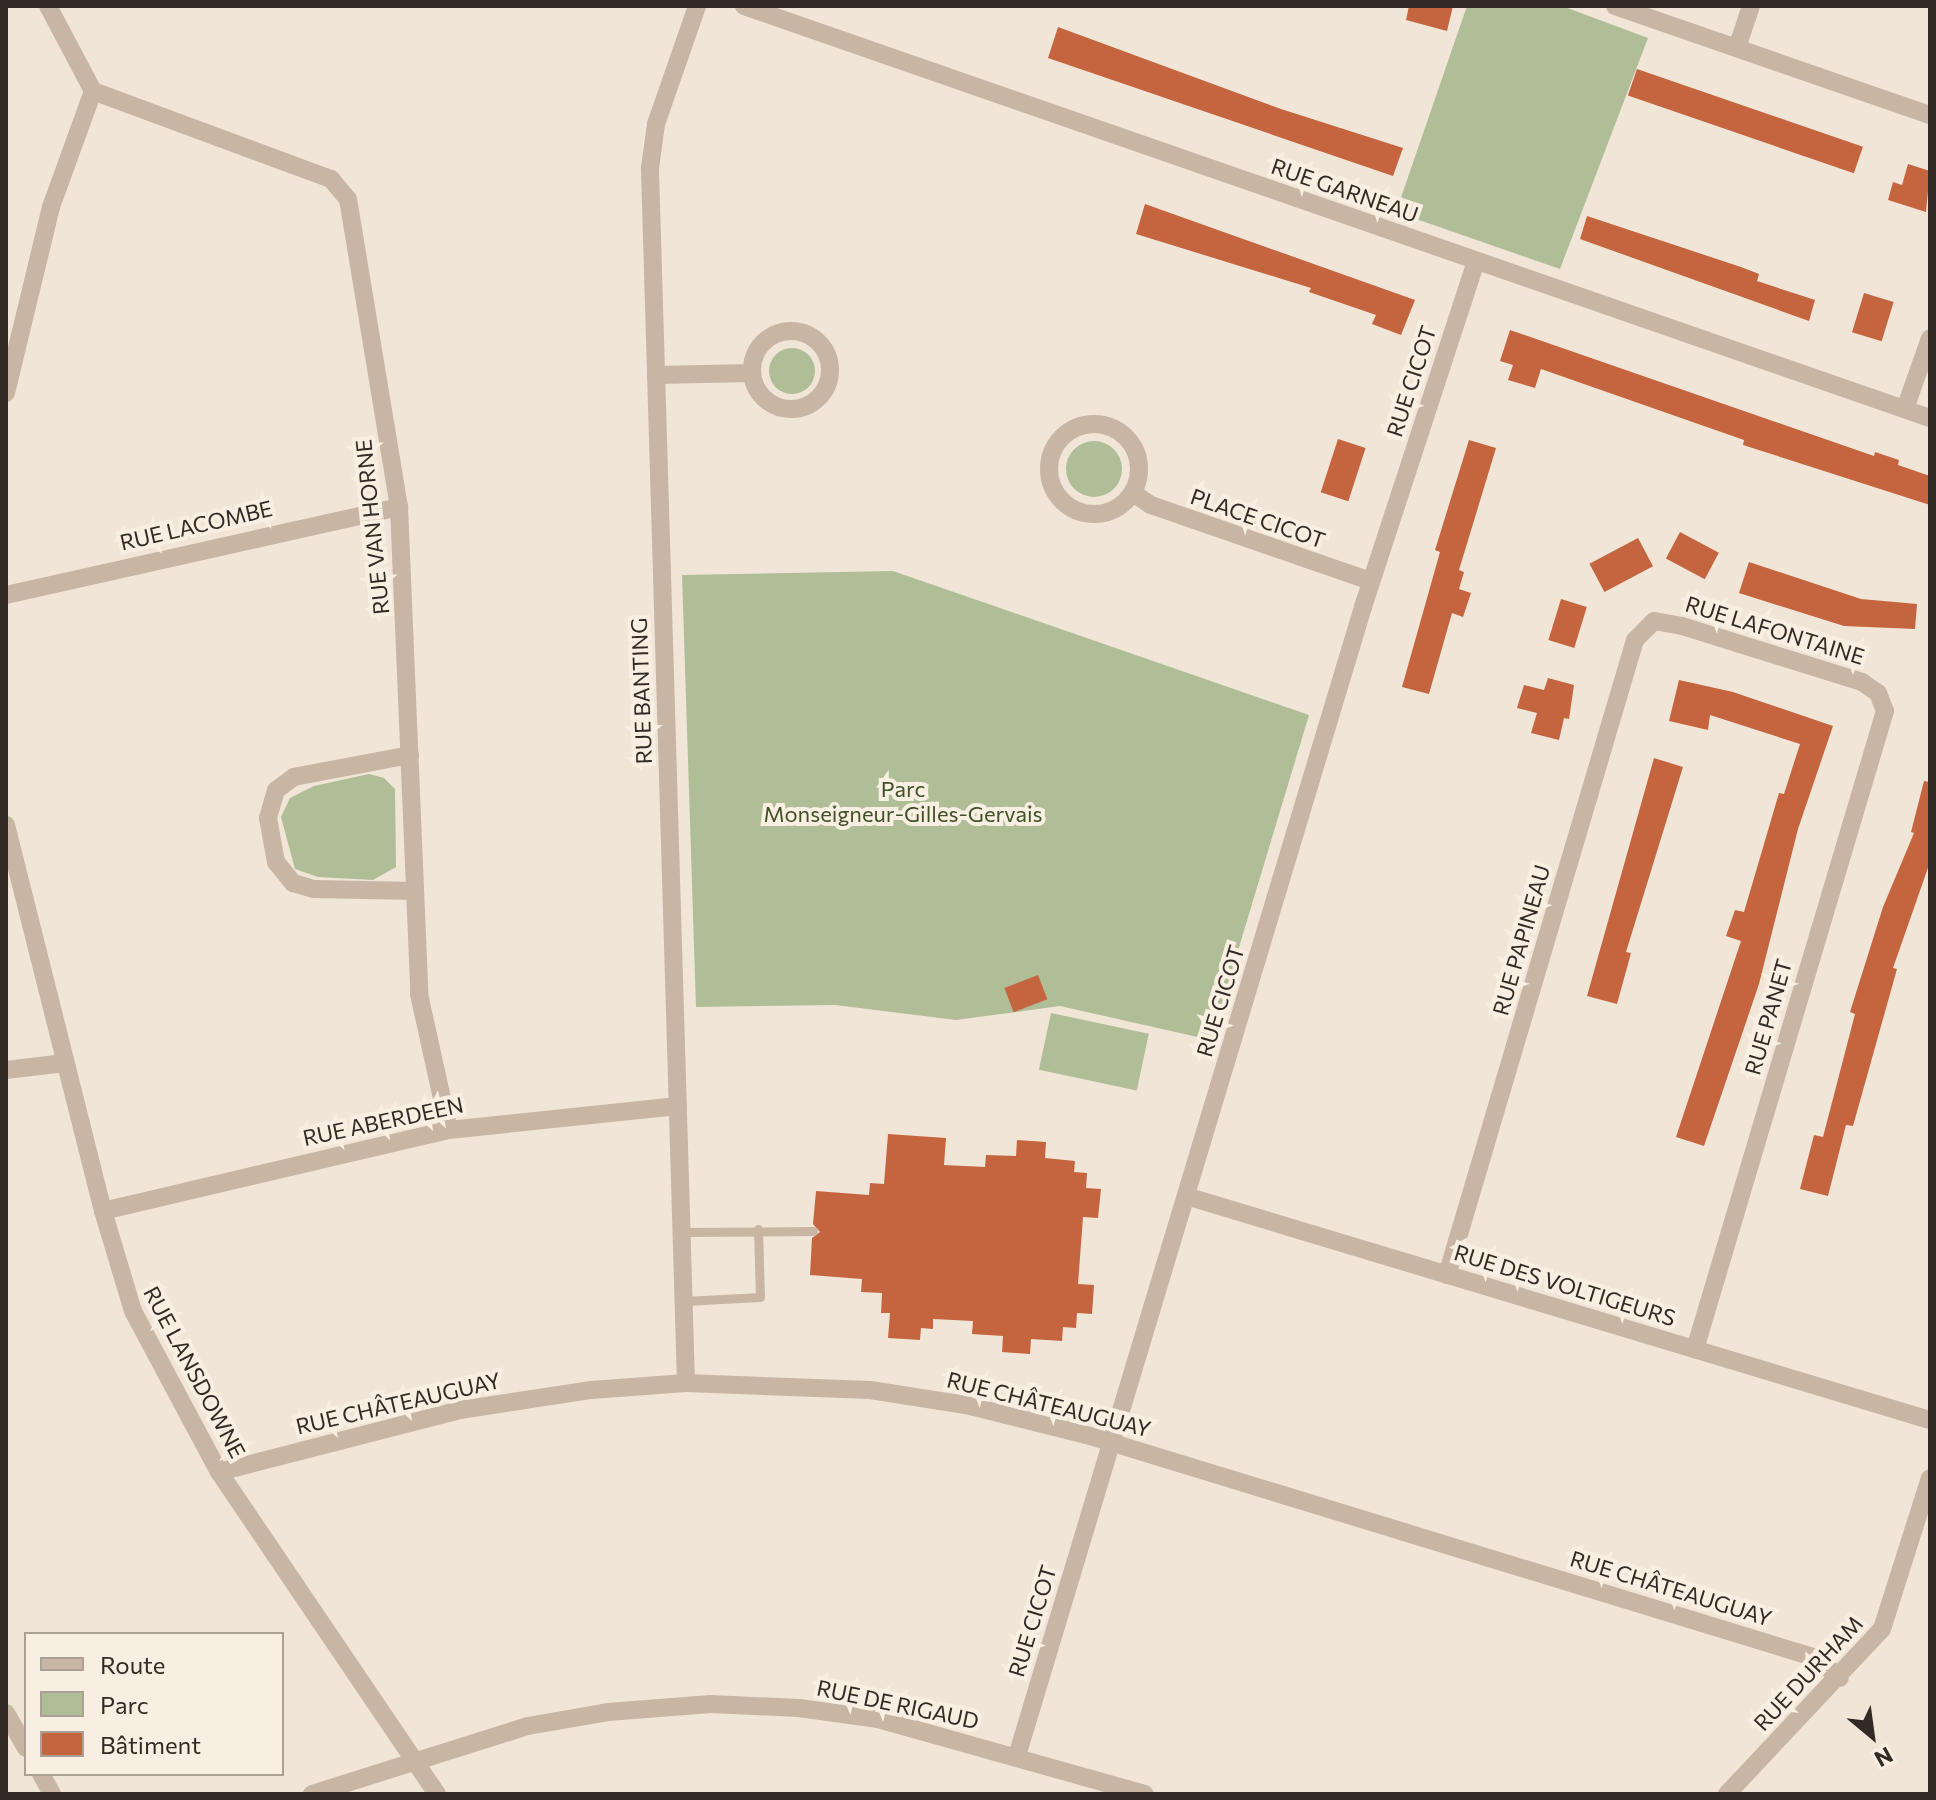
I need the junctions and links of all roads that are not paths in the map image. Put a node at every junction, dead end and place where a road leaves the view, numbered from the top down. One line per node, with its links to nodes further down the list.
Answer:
1 (48, 6): 7 (street)
2 (697, 6): 12 (street, RUE BANTING)
3 (744, 6): 9 (street, RUE GARNEAU)
4 (1615, 6): 6 (street)
5 (1751, 6): 6 (street)
6 (1737, 48): 8 (street)
7 (93, 91): 13 (street); 17 (street, RUE VAN HORNE)
8 (1930, 115)
9 (1476, 261): 14 (street, RUE GARNEAU); 18 (street, RUE CICOT)
10 (1930, 338): 14 (street)
11 (752, 373): 11 (street); 12 (street)
12 (656, 375): 27 (street, RUE BANTING)
13 (6, 393)
14 (1905, 409): 15 (street, RUE GARNEAU)
15 (1930, 418)
16 (1133, 493): 16 (street); 18 (street, PLACE CICOT)
17 (399, 507): 19 (street, RUE LACOMBE); 22 (street, RUE VAN HORNE)
18 (1371, 581): 29 (street, RUE CICOT)
19 (6, 595)
20 (1649, 624): 21 (street, RUE LAFONTAINE); 34 (street, RUE PAPINEAU)
21 (1881, 698): 36 (street, RUE PANET)
22 (410, 755): 24 (street, RUE VAN HORNE); 24 (street)
23 (6, 825): 25 (street, RUE LANSDOWNE)
24 (415, 891): 28 (street, RUE VAN HORNE)
25 (65, 1063): 26 (street); 30 (street, RUE LANSDOWNE)
26 (6, 1070)
27 (678, 1106): 28 (street, RUE ABERDEEN); 33 (street, RUE BANTING)
28 (449, 1130): 30 (street, RUE ABERDEEN)
29 (1186, 1196): 34 (street, RUE DES VOLTIGEURS); 39 (street, RUE CICOT)
30 (103, 1211): 40 (street, RUE LANSDOWNE)
31 (758, 1229): 32 (lane); 33 (lane); 35 (lane)
32 (813, 1231)
33 (682, 1232): 35 (street, RUE BANTING)
34 (1447, 1275): 36 (street, RUE DES VOLTIGEURS)
35 (684, 1301): 37 (street, RUE BANTING)
36 (1695, 1349): 38 (street, RUE DES VOLTIGEURS)
37 (686, 1383): 39 (street, RUE CHÂTEAUGUAY); 40 (street, RUE CHÂTEAUGUAY)
38 (1930, 1420)
39 (1111, 1442): 42 (street, RUE CHÂTEAUGUAY); 45 (street, RUE CICOT)
40 (219, 1472): 46 (street, RUE LANSDOWNE)
41 (1930, 1478): 42 (street, RUE DURHAM)
42 (1840, 1678): 52 (street, RUE DURHAM)
43 (6, 1713): 44 (street)
44 (24, 1744)
45 (1017, 1756): 46 (street, RUE DE RIGAUD); 51 (street, RUE DE RIGAUD)
46 (413, 1760): 49 (street, RUE DE RIGAUD); 50 (street, RUE LANSDOWNE)
47 (42, 1776): 48 (street)
48 (52, 1794)
49 (312, 1794)
50 (437, 1794)
51 (1145, 1794)
52 (1727, 1794)

